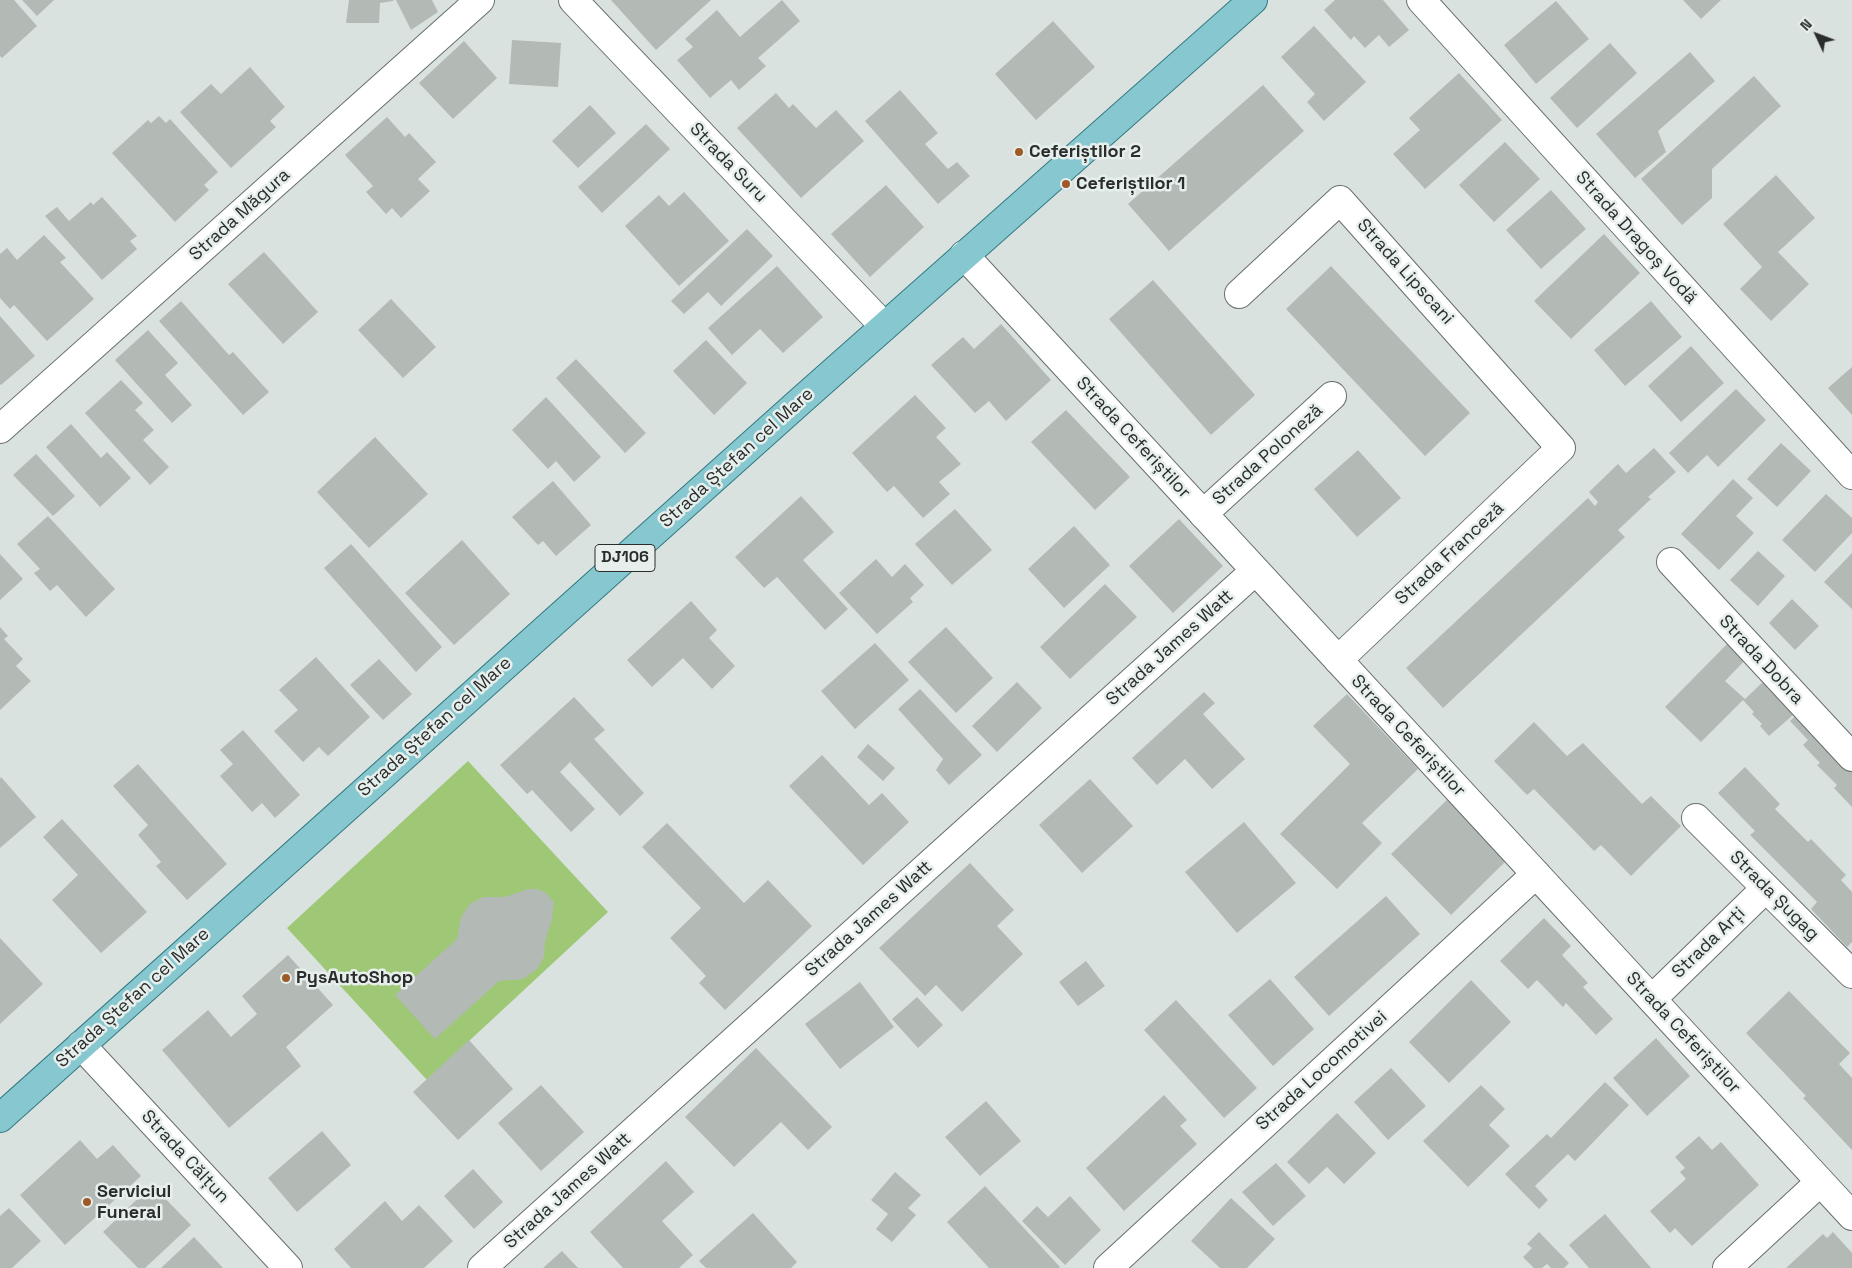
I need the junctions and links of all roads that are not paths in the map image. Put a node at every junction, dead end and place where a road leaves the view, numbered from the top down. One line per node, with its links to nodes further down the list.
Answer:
1 (480, 0): 9 (street, Strada Măgura)
2 (573, 0): 7 (street, Strada Suru)
3 (1253, 0): 5 (main road, Strada Ștefan cel Mare / DJ106)
4 (1421, 0): 11 (street, Strada Dragoș Vodă)
5 (964, 256): 7 (main road, Strada Ștefan cel Mare / DJ106); 12 (street, Strada Ceferiștilor)
6 (1239, 294): 10 (street, Strada Lipscani)
7 (884, 326): 22 (main road, Strada Ștefan cel Mare / DJ106)
8 (1332, 396): 12 (street, Strada Poloneză)
9 (0, 429)
10 (1561, 448): 15 (street, Strada Franceză)
11 (1852, 475)
12 (1203, 514): 14 (street, Strada Ceferiștilor)
13 (1671, 562): 16 (street, Strada Dobra)
14 (1256, 571): 15 (street, Strada Ceferiștilor); 27 (street, Strada James Watt)
15 (1338, 660): 18 (street, Strada Ceferiștilor)
16 (1852, 757)
17 (1696, 818): 19 (street, Strada Șugag)
18 (1536, 874): 21 (street, Strada Ceferiștilor); 28 (street, Strada Locomotivei)
19 (1766, 888): 20 (street, Strada Șugag); 21 (street, Strada Arți)
20 (1852, 974)
21 (1652, 999): 24 (street, Strada Ceferiștilor)
22 (81, 1045): 23 (main road, Strada Ștefan cel Mare / DJ106); 26 (street, Strada Călțun)
23 (0, 1118)
24 (1820, 1182): 25 (street, Strada Ceferiștilor); 29 (street)
25 (1852, 1216)
26 (288, 1268)
27 (482, 1268)
28 (1108, 1268)
29 (1727, 1268)

